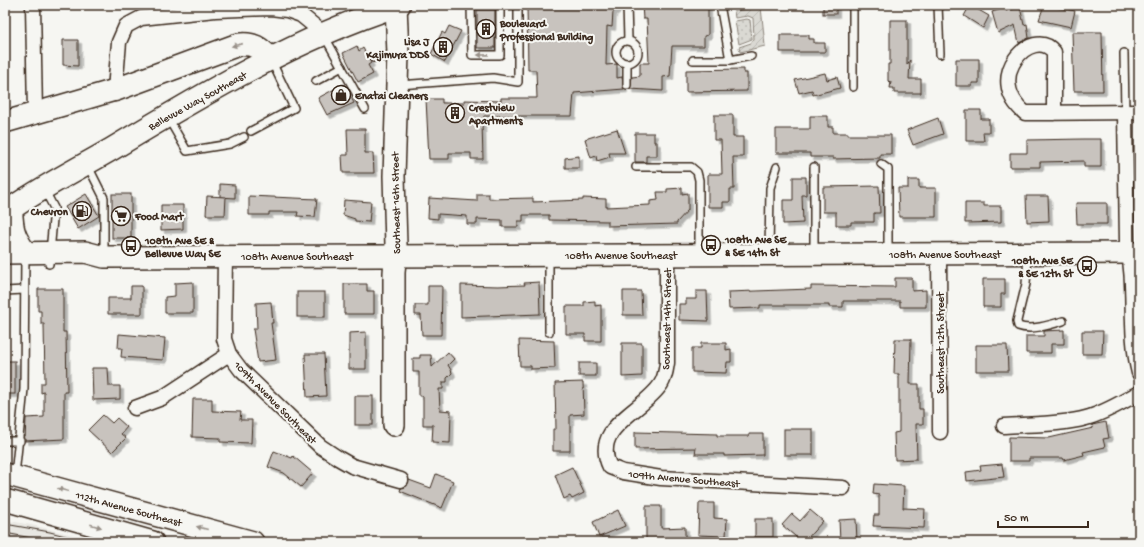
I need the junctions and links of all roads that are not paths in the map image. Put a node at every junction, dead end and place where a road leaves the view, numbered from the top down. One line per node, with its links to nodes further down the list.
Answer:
1 (33, 5): 28 (street)
2 (397, 5): 10 (main road, Bellevue Way Southeast); 13 (street, Southeast 16th Street)
3 (471, 5): 4 (lane, one-way to 3)
4 (500, 5)
5 (518, 5): 23 (lane)
6 (627, 5): 11 (lane)
7 (720, 5): 19 (lane)
8 (853, 5): 25 (lane)
9 (938, 5): 14 (lane)
10 (323, 33): 17 (main road, Bellevue Way Southeast); 21 (lane); 26 (street)
11 (628, 40): 20 (lane); 20 (lane)
12 (1124, 53): 30 (lane)
13 (398, 54): 16 (lane); 23 (street, Southeast 16th Street)
14 (940, 54)
15 (751, 56): 19 (lane)
16 (374, 58)
17 (271, 59): 26 (main road, one-way to 26); 31 (main road, Bellevue Way Southeast); 33 (lane)
18 (693, 60): 19 (lane)
19 (730, 60)
20 (627, 64): 24 (lane)
21 (342, 67): 22 (lane); 27 (lane)
22 (316, 81)
23 (397, 85): 47 (street, Southeast 16th Street)
24 (628, 85)
25 (853, 87)
26 (115, 90): 28 (street)
27 (365, 109)
28 (35, 113): 32 (street)
29 (1054, 113): 29 (street); 30 (street)
30 (1132, 113): 43 (street)
31 (167, 116): 34 (lane); 35 (main road, Bellevue Way Southeast)
32 (5, 122)
33 (251, 131)
34 (244, 136)
35 (87, 164): 40 (main road, Bellevue Way Southeast); 53 (lane)
36 (881, 164): 45 (lane)
37 (636, 167): 50 (lane)
38 (777, 167): 51 (lane)
39 (814, 167): 44 (lane)
40 (44, 189): 41 (main road, Bellevue Way Southeast); 55 (lane)
41 (8, 211): 54 (main road)
42 (1028, 253): 43 (street, 108th Avenue Southeast); 46 (street, 108th Avenue Southeast); 58 (lane)
43 (1134, 253): 60 (street)
44 (814, 254): 45 (street, 108th Avenue Southeast); 51 (street, 108th Avenue Southeast)
45 (888, 254): 46 (street, 108th Avenue Southeast)
46 (939, 254): 68 (street, Southeast 12th Street)
47 (396, 255): 48 (street, 108th Avenue Southeast); 52 (street, 108th Avenue Southeast); 66 (street, Southeast 16th Street)
48 (550, 255): 49 (street, 108th Avenue Southeast); 59 (lane)
49 (667, 255): 50 (street, 108th Avenue Southeast); 63 (street, Southeast 14th Street)
50 (699, 255): 51 (street, 108th Avenue Southeast)
51 (769, 255)
52 (225, 256): 53 (street, 108th Avenue Southeast); 61 (street)
53 (104, 257): 55 (street, 108th Avenue Southeast)
54 (15, 258): 55 (street, 108th Avenue Southeast); 56 (lane)
55 (49, 258)
56 (24, 290): 57 (lane); 70 (lane)
57 (5, 291)
58 (1063, 321)
59 (549, 332)
60 (1136, 352): 62 (street)
61 (229, 354): 65 (street, 109th Avenue Southeast); 72 (street, 109th Avenue Southeast)
62 (1139, 373)
63 (662, 383): 73 (street, 109th Avenue Southeast)
64 (1139, 394): 67 (street)
65 (135, 408)
66 (394, 425)
67 (1004, 426)
68 (940, 432)
69 (5, 441): 70 (lane)
70 (20, 441): 71 (lane)
71 (10, 476): 76 (street, 112th Avenue Southeast, one-way to 71)
72 (401, 480)
73 (843, 488)
74 (5, 500): 75 (street, one-way to 75)
75 (153, 542)
76 (253, 542)

